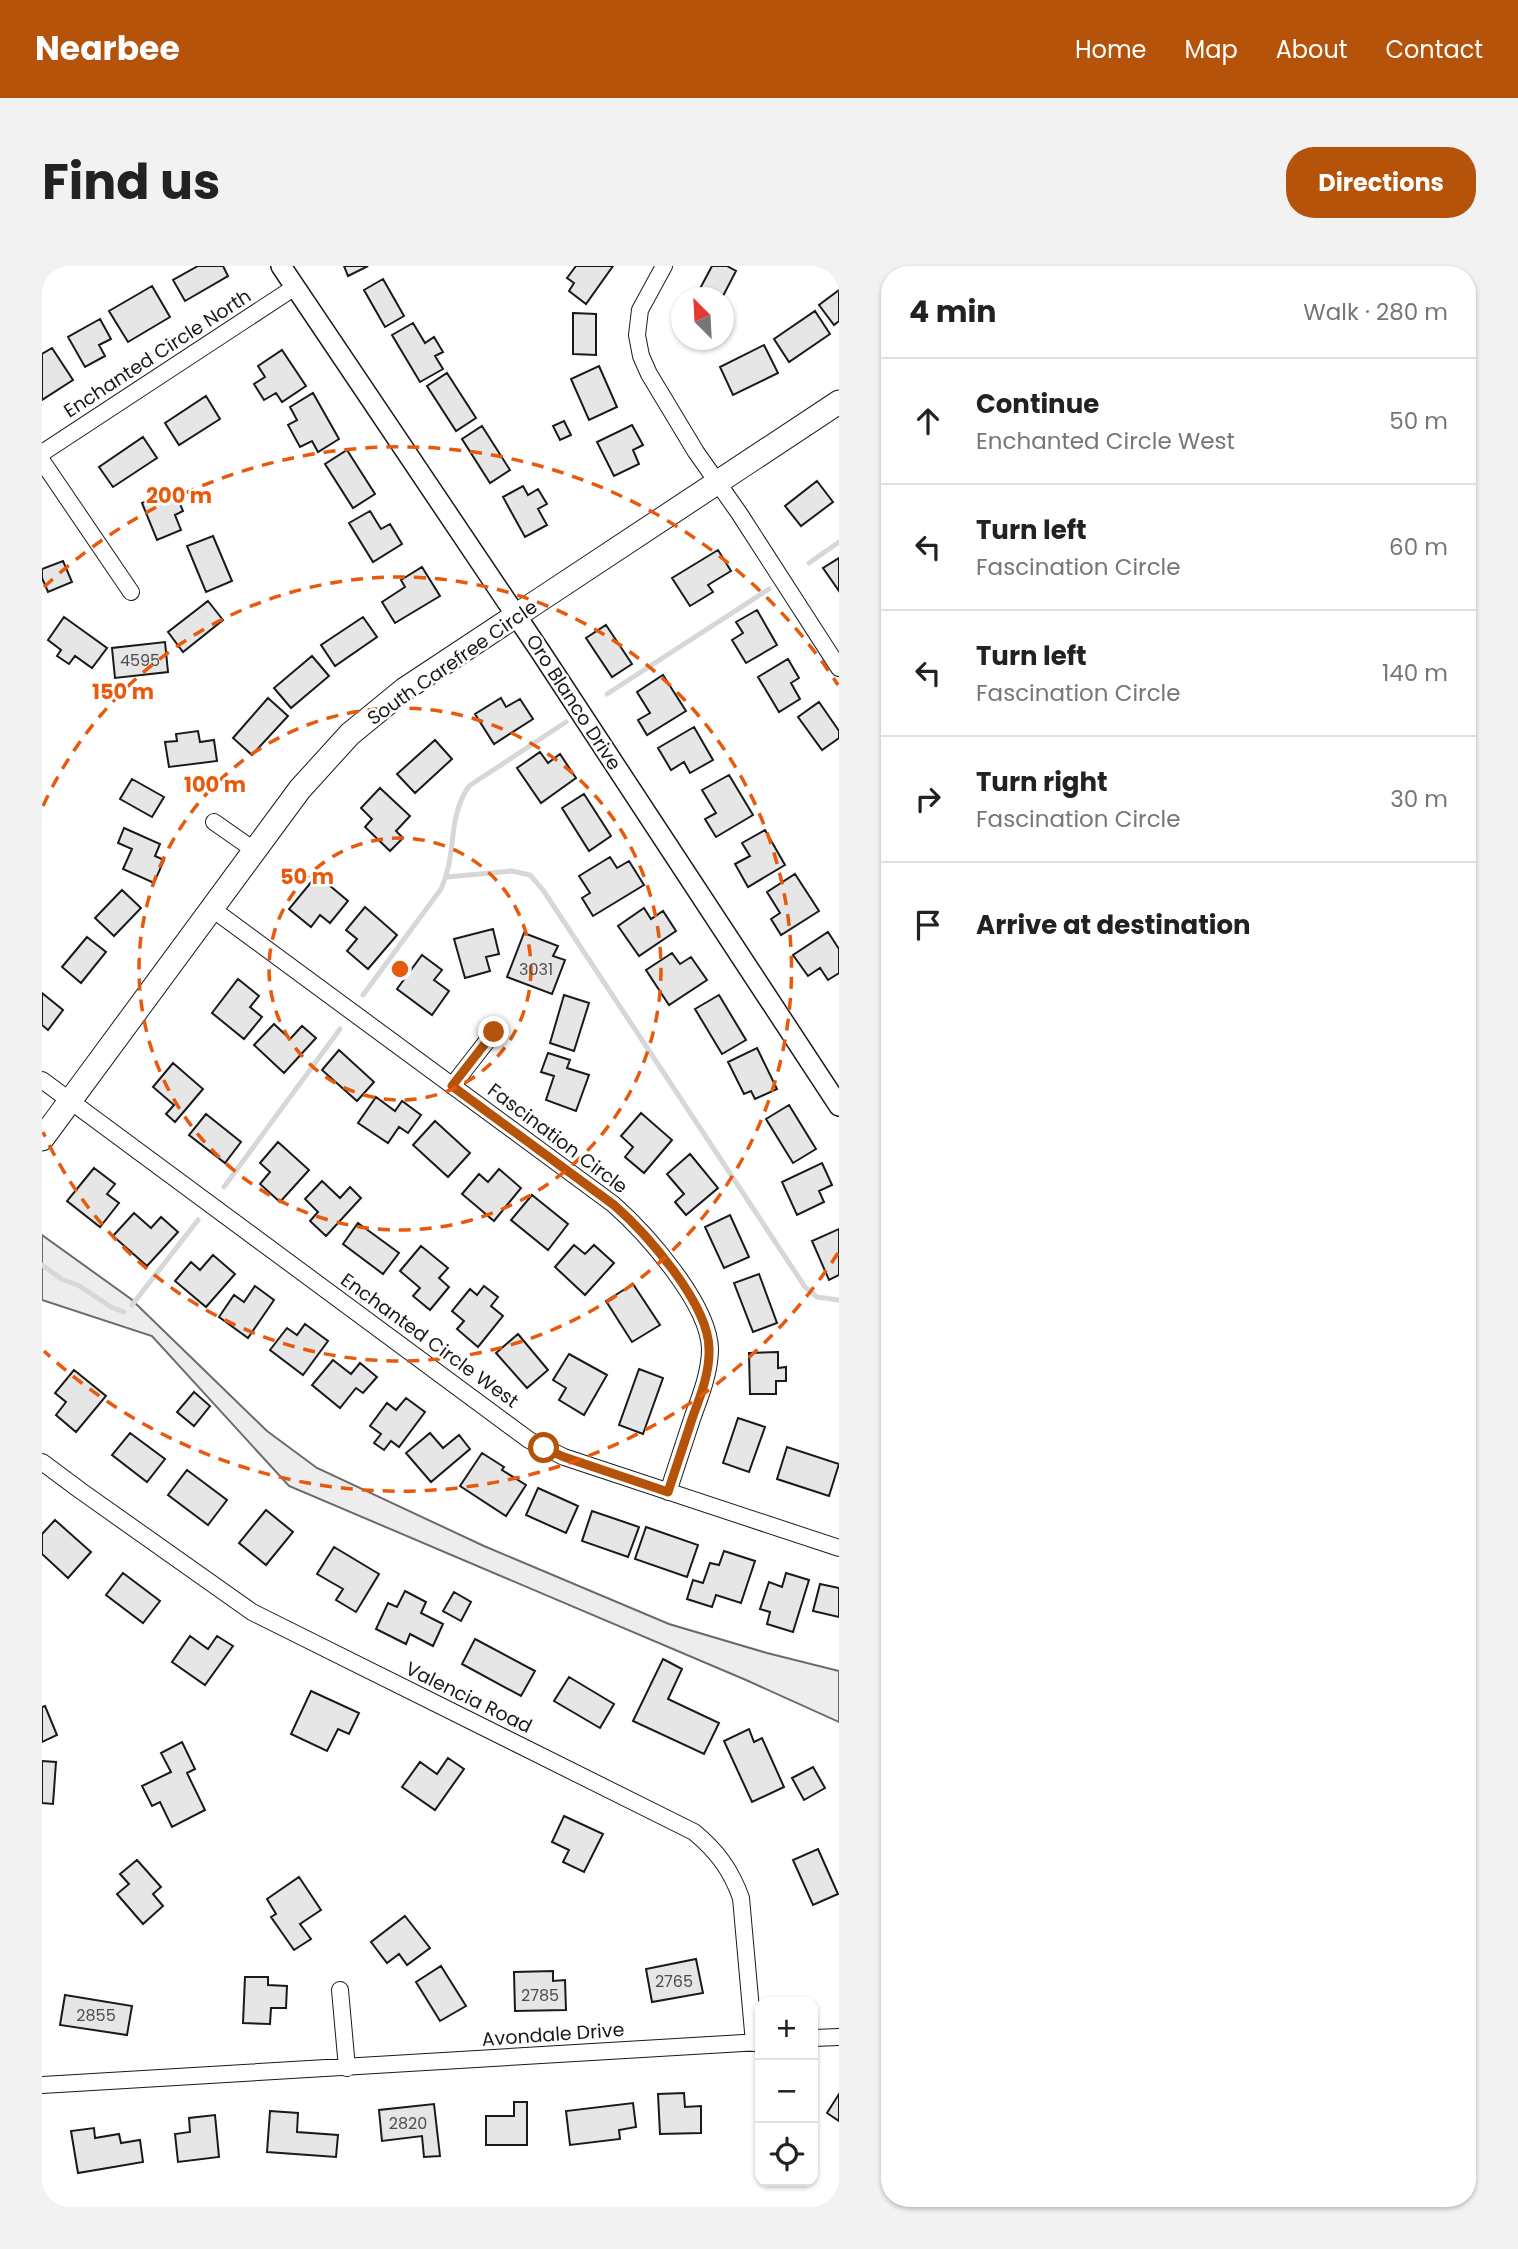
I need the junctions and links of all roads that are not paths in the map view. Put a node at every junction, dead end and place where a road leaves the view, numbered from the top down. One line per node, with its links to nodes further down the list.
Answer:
1 (281, 266): 3 (street, Oro Blanco Drive)
2 (664, 266): 7 (street)
3 (295, 287): 5 (street, Enchanted Circle North); 9 (street, Oro Blanco Drive)
4 (839, 402): 7 (main road, South Carefree Circle)
5 (42, 453)
6 (42, 461): 8 (street)
7 (719, 483): 9 (main road, South Carefree Circle); 10 (street)
8 (131, 592)
9 (517, 616): 12 (main road, South Carefree Circle); 18 (street, Oro Blanco Drive)
10 (839, 668)
11 (214, 822): 12 (street)
12 (254, 850): 13 (main road, South Carefree Circle)
13 (211, 908): 16 (street, Fascination Circle); 17 (main road, South Carefree Circle)
14 (494, 1032): 16 (street)
15 (42, 1080): 17 (street, Enchanted Circle West)
16 (452, 1086): 21 (street, Fascination Circle)
17 (70, 1101): 19 (main road, South Carefree Circle); 21 (street, Enchanted Circle West)
18 (839, 1105)
19 (42, 1139)
20 (42, 1462): 24 (street, Valencia Road)
21 (668, 1492): 22 (street, Enchanted Circle West)
22 (839, 1548)
23 (340, 1990): 28 (street)
24 (755, 2025)
25 (839, 2037): 26 (street)
26 (818, 2038)
27 (755, 2043): 28 (street, Avondale Drive)
28 (347, 2068): 29 (street, Avondale Drive)
29 (42, 2085)

